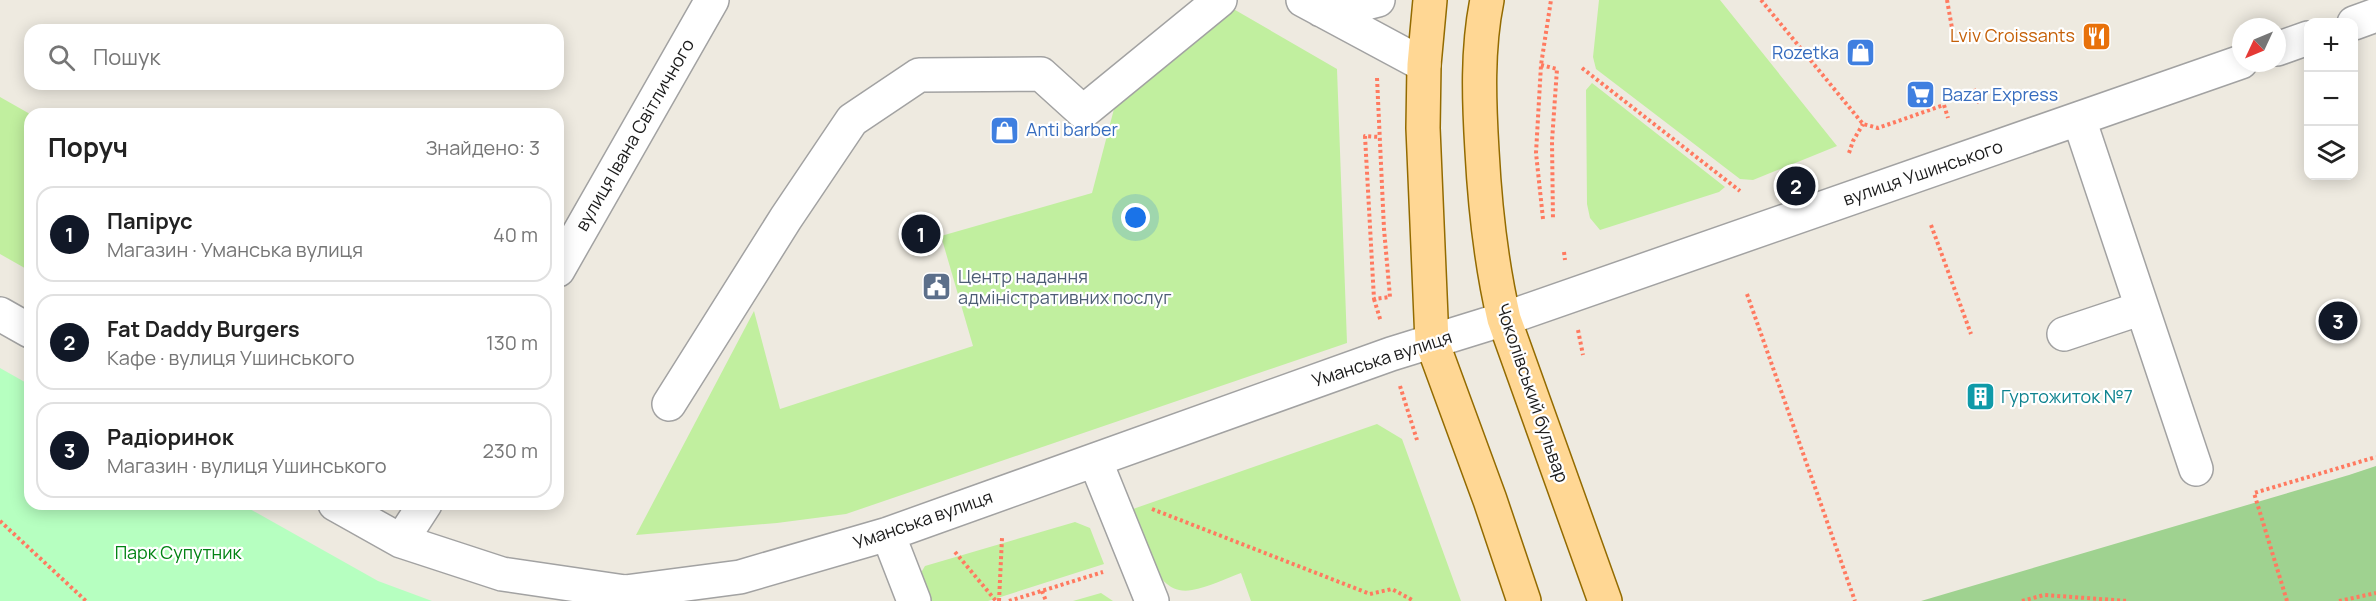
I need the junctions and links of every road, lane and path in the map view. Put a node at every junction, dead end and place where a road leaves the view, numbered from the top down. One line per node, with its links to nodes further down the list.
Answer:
1 (712, 0): 31 (street, вулиця Івана Світличного)
2 (1220, 0): 40 (street)
3 (1378, 0): 9 (street)
4 (1430, 0): 15 (main road)
5 (1487, 0): 35 (main road, Чоколівський бульвар)
6 (1551, 0): 16 (path)
7 (1761, 0): 24 (path)
8 (1947, 0): 12 (path)
9 (1312, 5): 15 (street)
10 (2376, 15): 11 (street)
11 (2358, 22)
12 (1952, 28)
13 (2304, 39): 14 (street)
14 (2286, 46)
15 (1424, 65): 39 (main road)
16 (1541, 65): 28 (path); 29 (path)
17 (2232, 65): 23 (street, вулиця Ушинського)
18 (1582, 68): 27 (path)
19 (1377, 77): 25 (path)
20 (1974, 88): 21 (path)
21 (1980, 106)
22 (1948, 118): 24 (path)
23 (2079, 118): 33 (street); 35 (street, вулиця Ушинського)
24 (1863, 124): 26 (path)
25 (1379, 137): 25 (path)
26 (1850, 153)
27 (1740, 190)
28 (1544, 219)
29 (1553, 220)
30 (1931, 225): 37 (path)
31 (564, 259)
32 (1747, 294): 64 (path)
33 (2142, 308): 38 (street); 43 (street)
34 (0, 314): 36 (street)
35 (1504, 319): 39 (street, Уманська вулиця); 63 (main road, Чоколівський бульвар)
36 (24, 328)
37 (1971, 334)
38 (2064, 334)
39 (1432, 342): 42 (street, Уманська вулиця); 55 (main road)
40 (669, 404)
41 (2376, 457): 67 (path)
42 (1095, 460): 48 (street, Уманська вулиця); 52 (street)
43 (2196, 469)
44 (1148, 508): 62 (path)
45 (346, 510): 50 (street, Уманська вулиця)
46 (421, 510): 50 (street)
47 (0, 521): 56 (path)
48 (888, 534): 50 (street, Уманська вулиця); 57 (street)
49 (1002, 538): 58 (path)
50 (401, 541)
51 (955, 552): 58 (path)
52 (1134, 557): 53 (path); 61 (street)
53 (1042, 591): 59 (path); 60 (path)
54 (2376, 593): 68 (path)
55 (1520, 598)
56 (86, 601)
57 (914, 601)
58 (998, 601)
59 (1009, 601)
60 (1046, 601)
61 (1152, 601)
62 (1414, 601)
63 (1605, 601)
64 (1855, 601)
65 (2022, 601): 66 (path)
66 (2128, 601)
67 (2287, 601)
68 (2339, 601)

